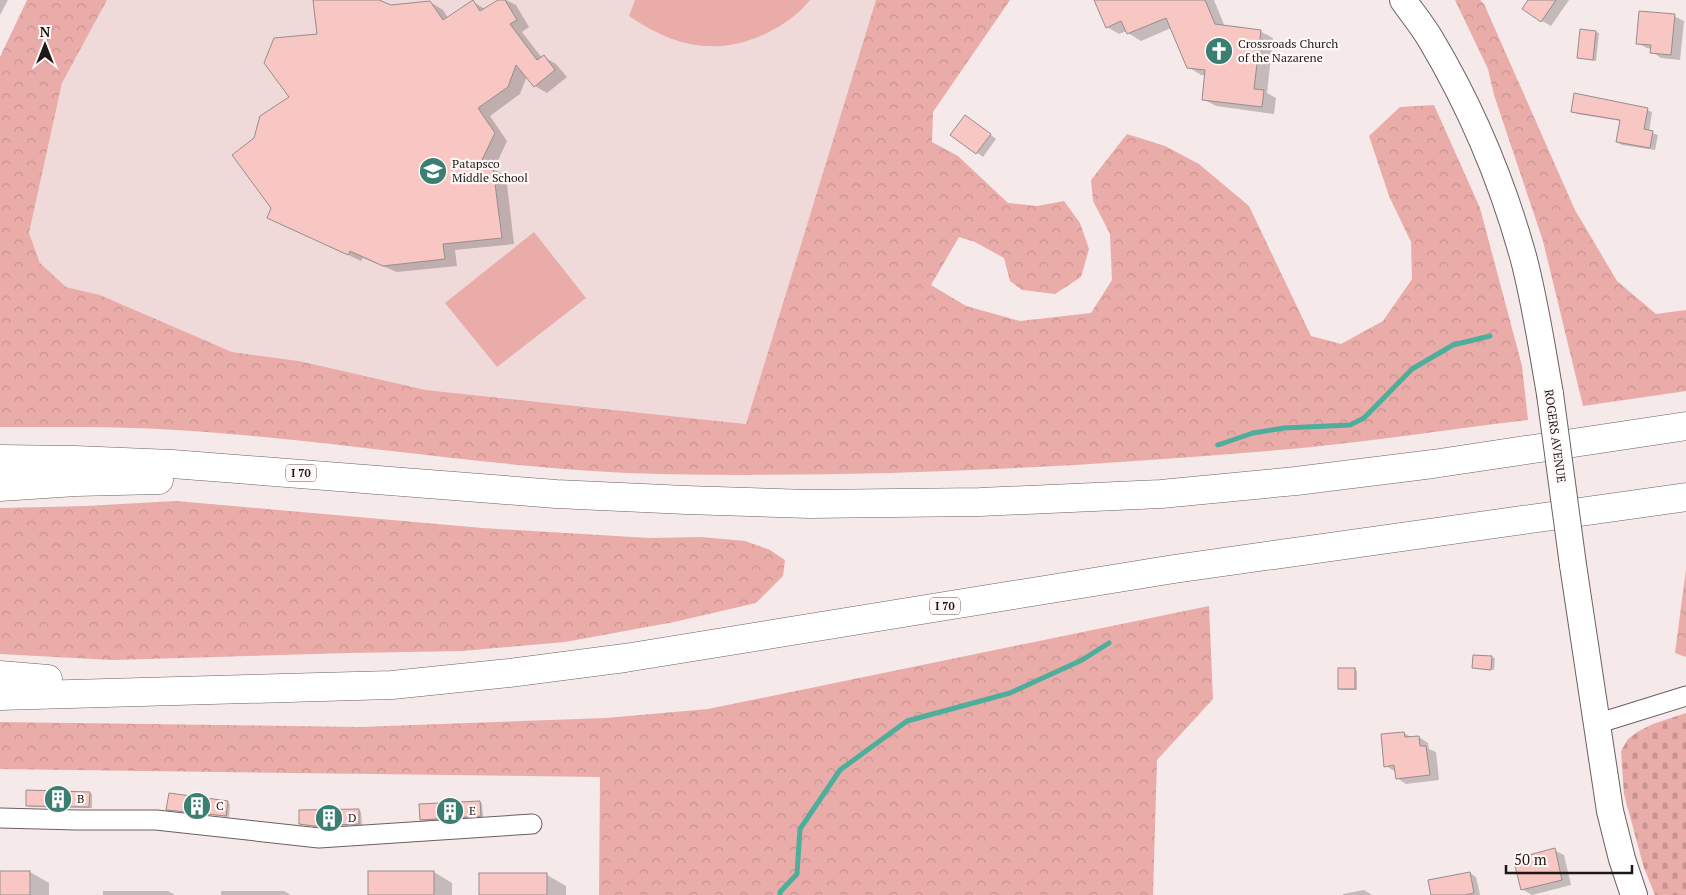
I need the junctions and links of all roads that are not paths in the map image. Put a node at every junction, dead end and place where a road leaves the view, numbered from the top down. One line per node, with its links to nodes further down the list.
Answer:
1 (1403, 0): 11 (main road, ROGERS AVENUE, bridge)
2 (1686, 426): 4 (highway, I 70)
3 (0, 459): 4 (highway, I 70)
4 (410, 483): 5 (highway)
5 (0, 487)
6 (1686, 497): 8 (highway, I 70)
7 (0, 676): 8 (highway, I 70)
8 (203, 690): 9 (highway)
9 (0, 696)
10 (1686, 696): 11 (street)
11 (1596, 724): 14 (main road, ROGERS AVENUE)
12 (0, 818): 13 (street)
13 (532, 824)
14 (1634, 895)

